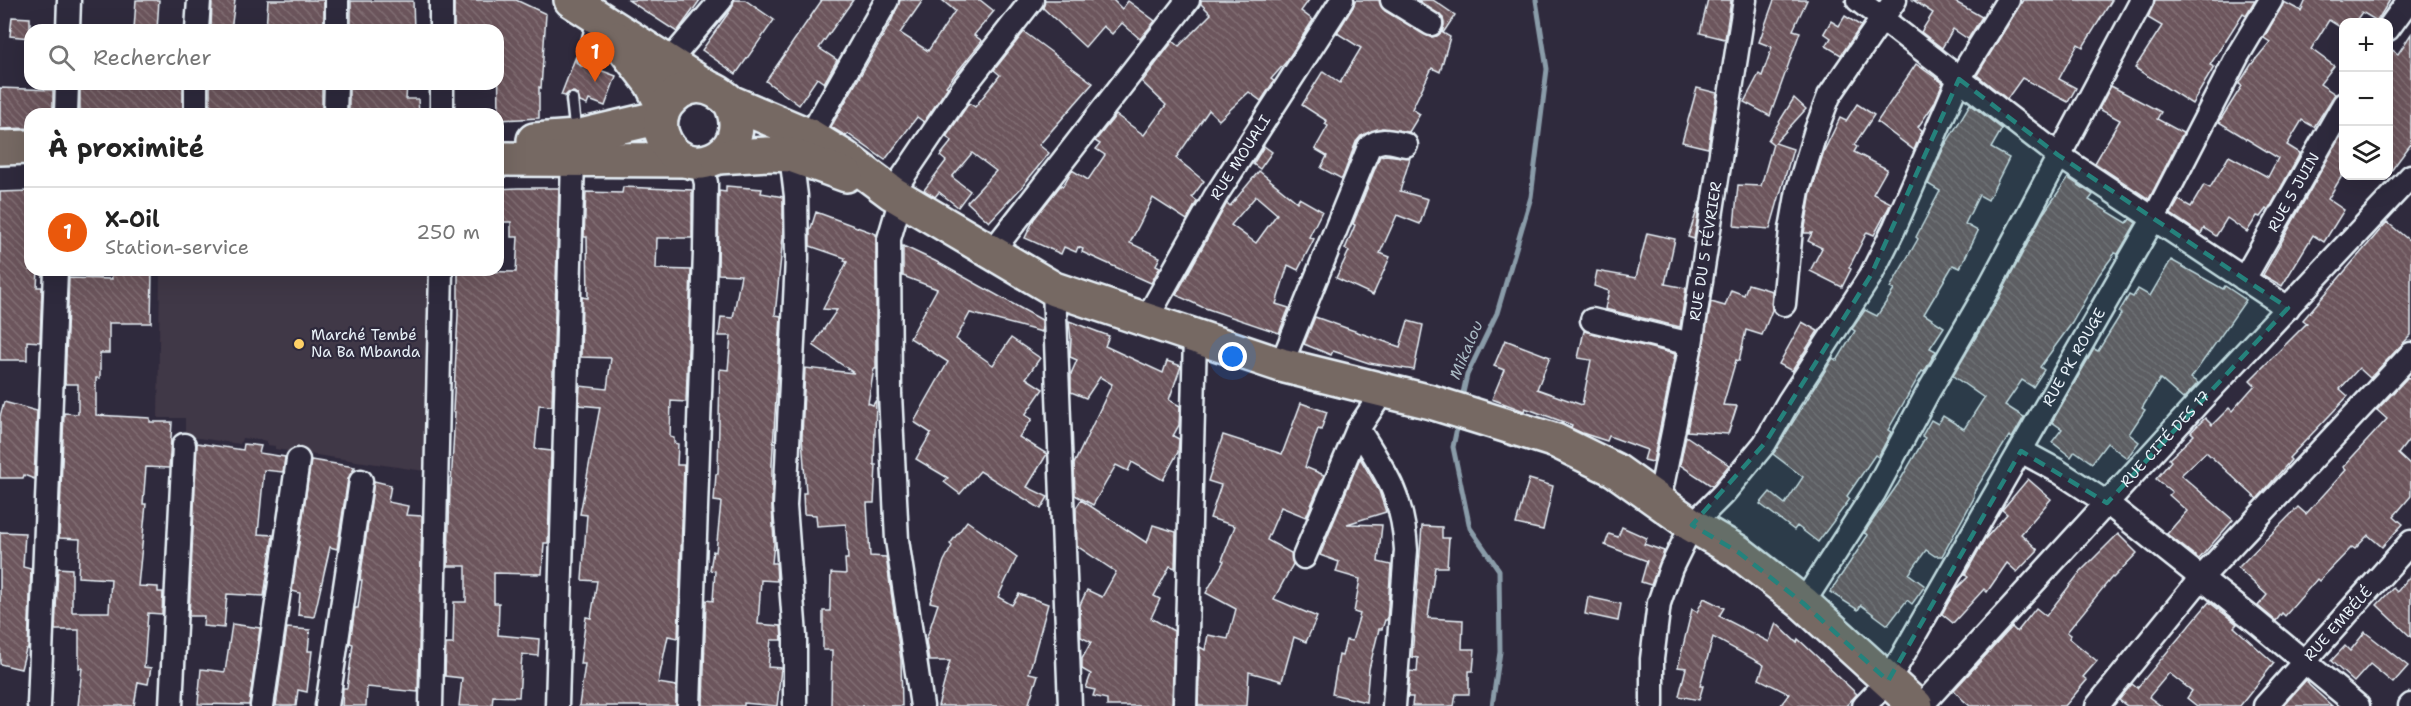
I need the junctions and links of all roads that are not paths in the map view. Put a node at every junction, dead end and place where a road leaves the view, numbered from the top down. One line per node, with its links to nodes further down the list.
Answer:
1 (69, 0): 20 (street)
2 (199, 0): 21 (street)
3 (337, 0): 22 (street)
4 (441, 0): 23 (street)
5 (721, 0): 31 (street)
6 (887, 0): 41 (street)
7 (1032, 0): 51 (street)
8 (1188, 0): 53 (street)
9 (1342, 0): 60 (street, RUE MOUALI)
10 (1392, 0): 24 (street)
11 (1745, 0): 63 (street, RUE DU 5 FÉVRIER)
12 (1858, 0): 18 (street)
13 (2008, 0): 26 (street)
14 (2142, 0): 45 (street)
15 (2271, 0): 52 (street, RUE PK ROUGE)
16 (2409, 0): 19 (street)
17 (583, 7): 25 (lane); 31 (main road)
18 (1888, 9): 26 (street); 58 (street)
19 (2393, 23)
20 (68, 24)
21 (197, 24)
22 (337, 24)
23 (441, 24)
24 (1431, 24)
25 (583, 59)
26 (1959, 79): 45 (street); 74 (street)
27 (67, 90): 34 (street)
28 (196, 90): 35 (street)
29 (336, 90): 36 (street)
30 (442, 90): 37 (street)
31 (661, 92): 32 (main road); 44 (main road); 47 (main road)
32 (719, 94): 41 (main road); 47 (main road)
33 (572, 99): 44 (lane)
34 (66, 108)
35 (196, 108)
36 (336, 108)
37 (442, 108)
38 (2339, 111): 56 (street, RUE 5 JUIN)
39 (504, 142): 44 (main road)
40 (1406, 145): 65 (street)
41 (801, 146): 47 (main road); 51 (main road); 88 (street)
42 (24, 147): 43 (main road)
43 (0, 148)
44 (575, 149): 46 (main road); 47 (main road); 86 (street)
45 (2058, 154): 52 (street); 78 (street)
46 (504, 158)
47 (701, 160): 87 (street)
48 (24, 164): 49 (main road)
49 (0, 165)
50 (2411, 176): 59 (street, RUE CITÉ DES 17)
51 (896, 195): 53 (main road); 89 (street)
52 (2154, 219): 56 (street); 69 (street, RUE PK ROUGE)
53 (991, 253): 57 (main road)
54 (56, 276): 81 (street)
55 (441, 276): 85 (street)
56 (2244, 279): 59 (street)
57 (1054, 289): 60 (main road); 90 (street)
58 (1784, 304)
59 (2288, 308): 73 (street, RUE CITÉ DES 17)
60 (1146, 320): 62 (main road)
61 (1592, 320): 63 (street)
62 (1195, 338): 65 (main road); 91 (street)
63 (1691, 344): 72 (street, RUE DU 5 FÉVRIER)
64 (2411, 354): 77 (street)
65 (1281, 365): 66 (main road)
66 (1384, 390): 67 (street); 72 (main road)
67 (1358, 429): 76 (street); 92 (street)
68 (184, 445): 82 (street)
69 (2021, 451): 73 (street); 80 (street, RUE PK ROUGE)
70 (298, 460): 83 (street)
71 (361, 481): 84 (street)
72 (1659, 501): 74 (main road)
73 (2107, 503): 77 (street); 95 (street, RUE CITÉ DES 17)
74 (1692, 525): 78 (main road); 93 (street)
75 (2411, 542): 79 (street, RUE EMBÉLÉ)
76 (1304, 557)
77 (2201, 578): 79 (street); 96 (street)
78 (1803, 603): 80 (main road)
79 (2304, 661): 97 (street, RUE EMBÉLÉ); 98 (street)
80 (1888, 681): 94 (street, RUE PK ROUGE); 95 (main road)
81 (39, 706)
82 (171, 706)
83 (262, 706)
84 (327, 706)
85 (431, 706)
86 (557, 706)
87 (689, 706)
88 (795, 706)
89 (922, 706)
90 (1070, 706)
91 (1185, 706)
92 (1394, 706)
93 (1652, 706)
94 (1864, 706)
95 (1918, 706)
96 (2097, 706)
97 (2265, 706)
98 (2358, 706)

